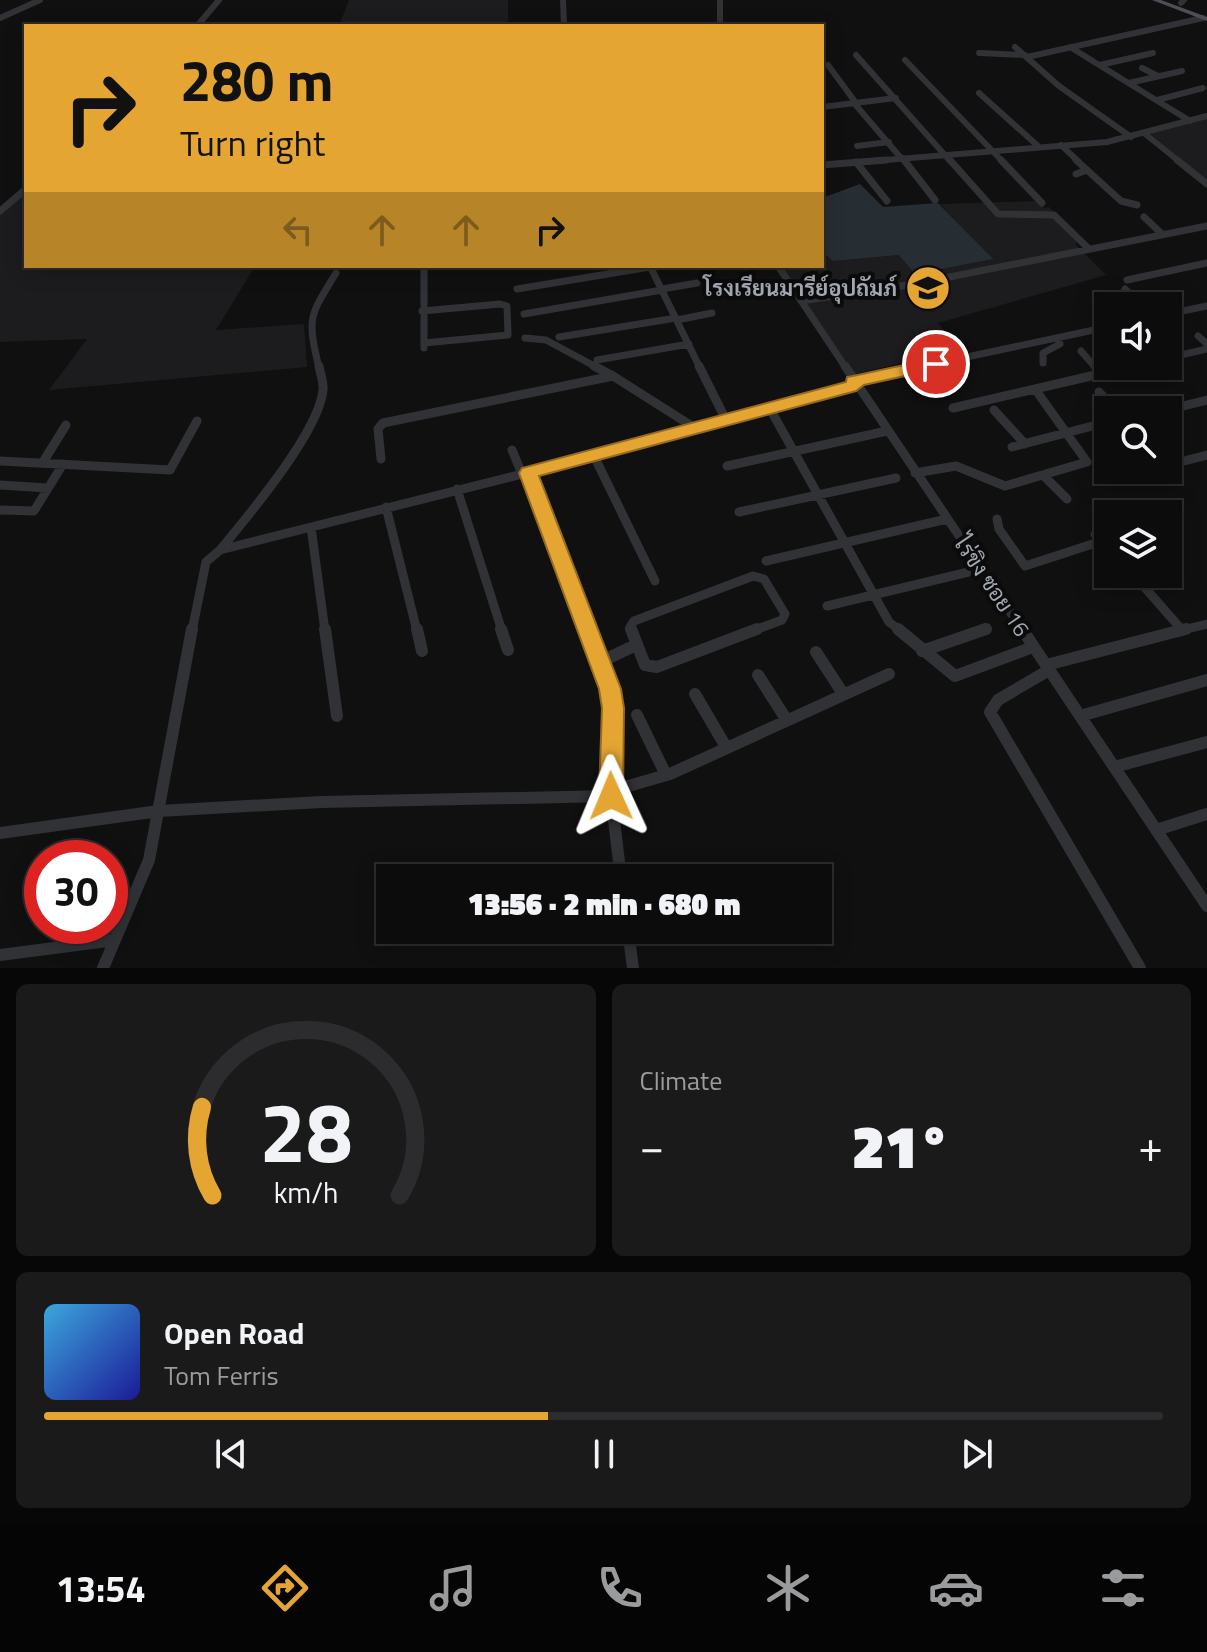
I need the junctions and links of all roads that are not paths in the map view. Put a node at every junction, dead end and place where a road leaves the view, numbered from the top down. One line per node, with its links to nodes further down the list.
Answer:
1 (40, 0): 8 (street)
2 (219, 0): 9 (street)
3 (563, 0): 10 (street)
4 (720, 0): 11 (street)
5 (1155, 0): 7 (main road)
6 (1179, 1): 7 (main road)
7 (1206, 17): 13 (street)
8 (0, 18)
9 (199, 24)
10 (564, 24)
11 (720, 24)
12 (1015, 47): 17 (street)
13 (1070, 47): 17 (street); 20 (street)
14 (979, 53): 17 (street)
15 (1153, 53): 20 (street)
16 (856, 55): 29 (street)
17 (1026, 56): 24 (street)
18 (905, 60): 41 (street)
19 (828, 65): 31 (street)
20 (1100, 65): 27 (street)
21 (1142, 68): 25 (street)
22 (1182, 71): 25 (street)
23 (1058, 72): 24 (street)
24 (1046, 74): 36 (street)
25 (1158, 76): 27 (street)
26 (1190, 82): 30 (street)
27 (1129, 83): 30 (street)
28 (979, 93): 40 (street)
29 (896, 98): 31 (street); 42 (street)
30 (1157, 100): 34 (street)
31 (855, 103): 32 (street); 37 (street)
32 (824, 107)
33 (1207, 116): 34 (street)
34 (1190, 121): 35 (street)
35 (1144, 133): 36 (street); 48 (street)
36 (1131, 137): 38 (street)
37 (889, 142): 39 (street); 43 (street)
38 (1061, 145): 40 (street); 46 (street)
39 (857, 146)
40 (1039, 147): 41 (street)
41 (993, 151): 42 (street); 54 (street)
42 (947, 155): 43 (street); 61 (street)
43 (902, 158): 44 (street); 52 (street)
44 (856, 162): 45 (street); 53 (street)
45 (826, 165)
46 (1087, 170): 47 (street); 55 (street)
47 (1076, 174)
48 (1207, 184)
49 (24, 191): 51 (street)
50 (0, 196): 51 (street)
51 (14, 199): 56 (street)
52 (935, 200)
53 (887, 201)
54 (1042, 203)
55 (1137, 205)
56 (0, 211)
57 (1144, 217): 59 (street)
58 (1207, 226): 59 (street)
59 (1162, 234): 60 (street)
60 (1116, 243): 61 (street); 62 (street)
61 (1088, 248): 73 (street)
62 (1125, 251)
63 (1207, 263): 69 (street)
64 (424, 268): 75 (street)
65 (638, 268): 71 (street)
66 (651, 268): 72 (street)
67 (779, 268): 73 (street, ไร่ขิง ซอย 16)
68 (336, 273): 139 (street)
69 (1127, 280)
70 (697, 283): 72 (street)
71 (517, 289)
72 (662, 290): 78 (street); 79 (street)
73 (801, 301): 94 (street, ไร่ขิง ซอย 16)
74 (1207, 306): 76 (street)
75 (422, 311): 75 (street)
76 (1182, 311)
77 (712, 313): 79 (street)
78 (524, 314)
79 (676, 319): 82 (street); 85 (street)
80 (1094, 330): 84 (street)
81 (1198, 336): 86 (street)
82 (559, 337)
83 (525, 338): 92 (street)
84 (1057, 338): 90 (street); 94 (street)
85 (689, 344): 89 (street); 103 (street)
86 (1207, 347): 88 (street)
87 (1081, 351): 91 (street)
88 (1182, 354)
89 (597, 360)
90 (1043, 363)
91 (1094, 365)
92 (613, 376): 107 (street); 116 (street)
93 (1094, 376): 95 (street)
94 (854, 383): 100 (street); 108 (street, ไร่ขิง ซอย 16)
95 (1035, 389): 101 (street); 109 (street)
96 (1099, 392): 97 (street)
97 (1103, 396)
98 (1207, 400): 99 (street)
99 (1182, 406)
100 (769, 407): 103 (street); 113 (street)
101 (953, 408)
102 (994, 410): 110 (street)
103 (726, 420): 107 (street)
104 (197, 421): 120 (street)
105 (66, 425): 119 (street)
106 (1094, 426): 109 (street)
107 (695, 428): 115 (street)
108 (887, 431): 113 (street); 123 (street, ไร่ขิง ซอย 16)
109 (1069, 432): 110 (street); 124 (street)
110 (1025, 444): 111 (street)
111 (1012, 447)
112 (512, 450): 122 (street)
113 (792, 451): 121 (street); 129 (street)
114 (1207, 455): 118 (street)
115 (594, 456): 122 (street); 142 (street)
116 (381, 459)
117 (0, 461): 119 (street)
118 (1182, 461)
119 (43, 462): 120 (street)
120 (63, 464): 127 (street)
121 (727, 466)
122 (525, 473): 128 (street); 155 (street)
123 (915, 473): 124 (street); 134 (street, ไร่ขิง ซอย 16)
124 (1043, 475): 130 (street)
125 (896, 478): 129 (street)
126 (0, 485): 127 (street)
127 (48, 488): 132 (street)
128 (457, 489): 131 (street); 151 (street)
129 (817, 495): 133 (street); 137 (street)
130 (1067, 499)
131 (386, 507): 136 (street); 152 (street)
132 (0, 510)
133 (739, 512)
134 (947, 519): 137 (street); 141 (street, ไร่ขิง ซอย 16)
135 (997, 519): 138 (street)
136 (311, 527): 139 (street); 163 (street)
137 (845, 543): 140 (street); 144 (street)
138 (1094, 543)
139 (220, 550): 171 (street)
140 (766, 561)
141 (981, 569): 144 (street); 150 (street, ไร่ขิง ซอย 16)
142 (655, 581)
143 (1145, 588): 148 (street)
144 (873, 594): 145 (street); 153 (street)
145 (827, 606)
146 (1207, 624): 148 (street)
147 (987, 629): 153 (street)
148 (1182, 630): 156 (street)
149 (636, 645): 149 (street); 155 (street)
150 (1033, 647): 153 (street); 156 (street, ไร่ขิง ซอย 16)
151 (508, 650)
152 (422, 651)
153 (922, 651)
154 (816, 652): 160 (street)
155 (600, 662): 170 (street)
156 (1047, 668): 164 (street, ไร่ขิง ซอย 16); 184 (street)
157 (889, 674): 160 (street)
158 (758, 675): 165 (street)
159 (1207, 680): 164 (street)
160 (842, 692): 165 (street)
161 (695, 694): 167 (street)
162 (637, 715): 169 (street)
163 (337, 716)
164 (1080, 716): 168 (street, ไร่ขิง ซอย 16)
165 (786, 719): 167 (street)
166 (1207, 742): 168 (street)
167 (726, 747): 169 (street)
168 (1114, 767): 173 (street, ไร่ขิง ซอย 16)
169 (666, 775): 170 (street)
170 (611, 794): 171 (street); 175 (street)
171 (164, 811): 174 (street); 177 (street)
172 (1207, 814): 173 (street)
173 (1156, 830): 176 (street, ไร่ขิง ซอย 16)
174 (0, 833)
175 (619, 864)
176 (1207, 906)
177 (128, 911)
178 (84, 944): 181 (street)
179 (113, 944): 182 (street)
180 (630, 944): 183 (street)
181 (0, 955)
182 (103, 968)
183 (633, 968)
184 (1140, 968)

